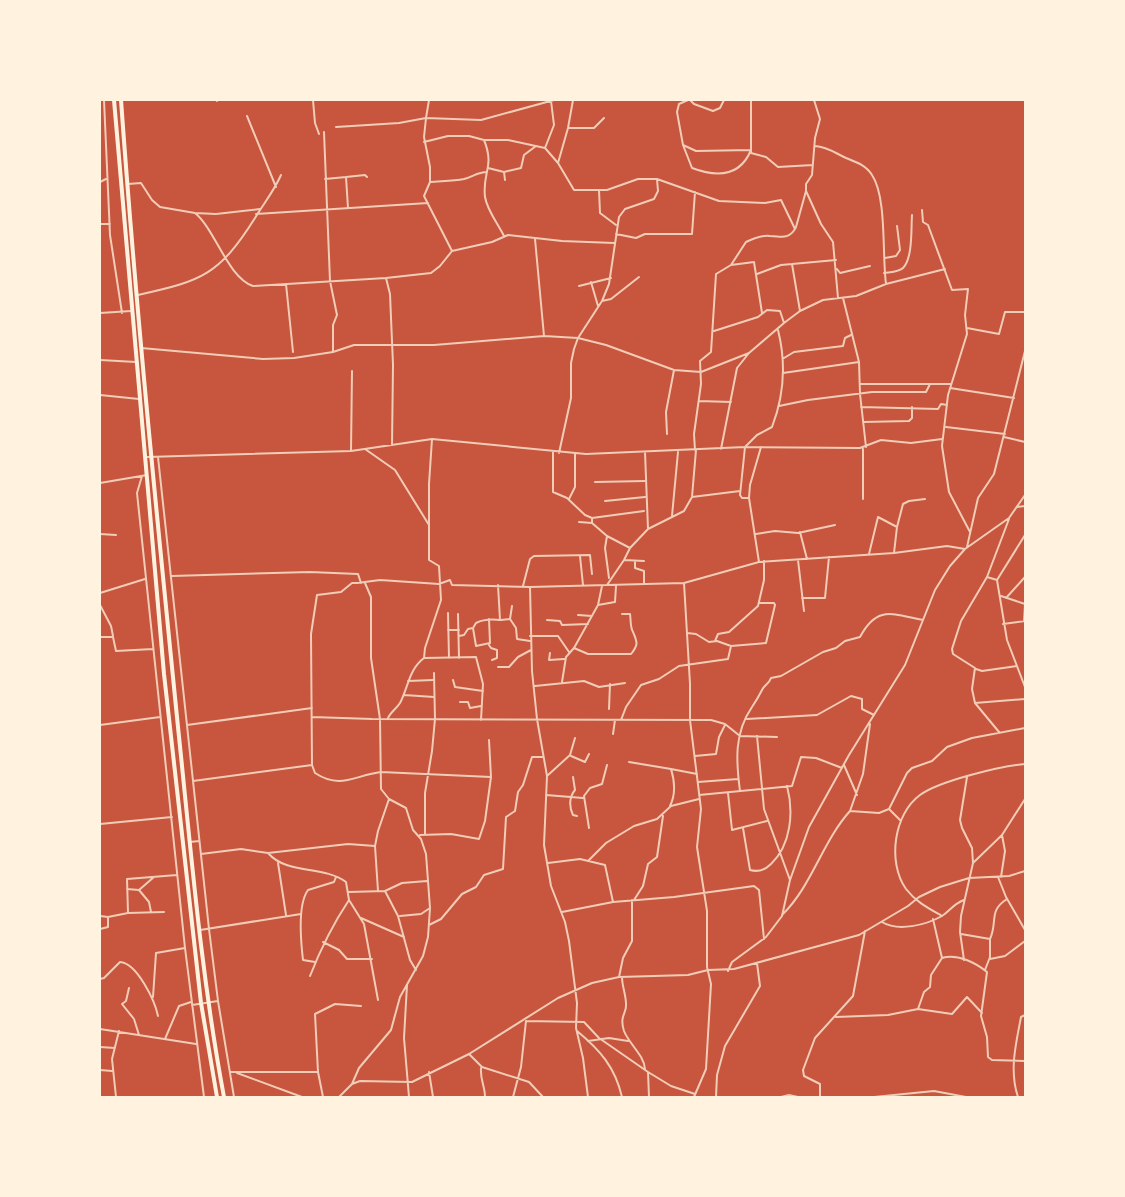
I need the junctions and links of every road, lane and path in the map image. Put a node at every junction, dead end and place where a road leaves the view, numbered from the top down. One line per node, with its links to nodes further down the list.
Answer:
1 (104, 100): 39 (street)
2 (114, 100): 92 (highway)
3 (121, 100): 45 (highway)
4 (313, 100): 23 (street)
5 (429, 100): 18 (street)
6 (554, 100): 16 (street)
7 (573, 100): 21 (street)
8 (604, 100): 9 (street)
9 (608, 100)
10 (689, 100): 11 (street); 26 (street)
11 (724, 100)
12 (729, 100): 13 (street)
13 (737, 100)
14 (751, 100): 30 (street)
15 (814, 100): 28 (street)
16 (550, 101): 18 (street); 29 (street)
17 (247, 116): 46 (street)
18 (426, 118): 20 (street); 25 (street)
19 (604, 118): 21 (street)
20 (336, 127)
21 (568, 128): 31 (street)
22 (324, 132): 40 (street)
23 (319, 134)
24 (484, 140): 25 (street); 27 (street); 33 (street)
25 (424, 142): 44 (street)
26 (684, 145): 30 (street); 30 (street)
27 (536, 146): 29 (street); 35 (street)
28 (815, 146): 32 (street); 69 (street)
29 (545, 148): 31 (street)
30 (750, 150): 32 (street)
31 (558, 163): 47 (street)
32 (812, 165): 49 (street)
33 (488, 168): 34 (street); 35 (street)
34 (487, 172): 44 (street); 64 (street)
35 (504, 172): 41 (street)
36 (280, 175): 46 (street)
37 (346, 177): 38 (street); 40 (street); 51 (street)
38 (367, 177)
39 (106, 179): 43 (street); 59 (street)
40 (325, 179): 53 (street)
41 (505, 180)
42 (657, 180): 47 (street); 48 (street); 60 (street)
43 (100, 182)
44 (430, 182): 50 (street)
45 (128, 184): 55 (street); 86 (highway)
46 (276, 187): 52 (street)
47 (599, 190): 60 (street)
48 (695, 191): 62 (street); 63 (street)
49 (806, 191): 62 (street); 70 (street)
50 (428, 203): 51 (street); 67 (street)
51 (348, 208): 53 (street)
52 (261, 209): 55 (street); 56 (street)
53 (327, 210): 56 (street); 81 (street)
54 (922, 210): 75 (street)
55 (194, 213): 68 (street)
56 (256, 214): 68 (street)
57 (912, 214): 76 (street)
58 (100, 224): 59 (street)
59 (110, 224): 95 (street)
60 (617, 226): 63 (street)
61 (897, 226): 69 (street)
62 (796, 229): 72 (street)
63 (616, 234): 66 (street)
64 (504, 236): 65 (street); 67 (street)
65 (535, 238): 66 (street); 102 (street)
66 (614, 243): 80 (street)
67 (452, 251): 79 (street)
68 (226, 258): 83 (street); 86 (street)
69 (884, 258): 76 (street)
70 (836, 260): 71 (street); 74 (street)
71 (792, 263): 77 (street); 91 (street)
72 (731, 266): 77 (street); 100 (street)
73 (870, 266): 74 (street)
74 (837, 269): 87 (street)
75 (945, 269): 84 (street); 98 (street)
76 (884, 273): 84 (street)
77 (757, 274): 96 (street)
78 (639, 277): 89 (street)
79 (386, 278): 81 (street); 104 (street)
80 (610, 278): 82 (street); 89 (street)
81 (330, 282): 83 (street); 108 (street)
82 (591, 282): 85 (street); 90 (street)
83 (286, 284): 107 (street)
84 (886, 284): 88 (street)
85 (579, 286)
86 (137, 295): 105 (highway)
87 (838, 298): 88 (street); 91 (street)
88 (843, 298): 101 (street)
89 (602, 301): 90 (street)
90 (598, 306): 103 (street)
91 (800, 311): 97 (street)
92 (131, 312): 95 (street); 112 (highway)
93 (1025, 312): 98 (street)
94 (100, 313): 95 (street)
95 (122, 313)
96 (762, 313): 97 (street); 100 (street)
97 (784, 323): 99 (street)
98 (967, 328): 122 (street)
99 (778, 329): 109 (street); 110 (street)
100 (714, 331): 117 (street)
101 (853, 335): 110 (street); 113 (street)
102 (544, 336): 103 (street); 104 (street)
103 (578, 338): 114 (street); 152 (street)
104 (391, 346): 108 (street); 141 (street)
105 (141, 348): 108 (street); 154 (highway)
106 (1025, 351): 119 (street)
107 (293, 352)
108 (332, 352)
109 (749, 353): 117 (street); 129 (street)
110 (784, 358): 118 (street)
111 (100, 360): 112 (street)
112 (136, 362): 127 (highway)
113 (859, 362): 118 (street); 120 (street)
114 (674, 370): 117 (street); 136 (street)
115 (352, 371): 148 (street)
116 (1025, 371): 119 (street)
117 (701, 372): 128 (street)
118 (782, 373): 131 (street)
119 (1020, 374): 126 (street)
120 (860, 384): 121 (street); 124 (street)
121 (930, 384): 122 (street); 124 (street)
122 (951, 384): 123 (street)
123 (950, 388): 126 (street); 130 (street)
124 (860, 394): 131 (street); 132 (street)
125 (100, 395): 127 (street)
126 (1015, 398): 137 (street)
127 (139, 399): 156 (highway)
128 (699, 401): 129 (street); 147 (street)
129 (731, 402): 146 (street)
130 (947, 405): 133 (street); 135 (street)
131 (779, 406): 142 (street)
132 (861, 407): 133 (street); 134 (street)
133 (912, 407): 134 (street)
134 (862, 422): 144 (street)
135 (946, 427): 137 (street); 139 (street)
136 (666, 434)
137 (1004, 436): 140 (street); 184 (street)
138 (432, 439): 141 (street); 150 (street); 180 (street)
139 (942, 439): 144 (street); 184 (street)
140 (1025, 442)
141 (392, 445): 145 (street)
142 (745, 447): 143 (street); 146 (street); 162 (street)
143 (761, 447): 144 (street); 166 (street)
144 (865, 447): 168 (street)
145 (365, 449): 148 (street); 180 (street)
146 (721, 449): 147 (street)
147 (696, 450): 149 (street); 165 (street)
148 (351, 451): 155 (street)
149 (678, 451): 151 (street); 174 (street)
150 (553, 452): 152 (street); 167 (street)
151 (644, 452): 153 (street); 160 (street)
152 (559, 453): 153 (street)
153 (575, 454): 167 (street)
154 (151, 456): 155 (street); 156 (street); 361 (highway)
155 (158, 456): 204 (street)
156 (146, 457): 157 (highway)
157 (147, 475): 158 (street); 439 (highway)
158 (142, 476): 161 (street); 207 (street)
159 (595, 482): 160 (street)
160 (645, 482): 164 (street)
161 (100, 483)
162 (740, 491): 165 (street); 166 (street)
163 (1025, 495): 172 (street)
164 (645, 497): 170 (street); 173 (street)
165 (692, 497): 174 (street)
166 (749, 498): 187 (street)
167 (569, 499): 175 (street)
168 (863, 499)
169 (925, 499): 181 (street)
170 (605, 501)
171 (1025, 506): 172 (street)
172 (1016, 507): 176 (street)
173 (646, 511): 175 (street); 182 (street)
174 (672, 516): 182 (street)
175 (592, 518): 178 (street)
176 (1009, 518): 191 (street); 205 (street)
177 (579, 522): 178 (street)
178 (592, 523): 189 (street)
179 (835, 525): 183 (street)
180 (430, 526): 213 (street)
181 (897, 527): 192 (street); 193 (street)
182 (648, 529): 190 (street)
183 (800, 532): 187 (street); 196 (street)
184 (970, 532): 191 (street)
185 (100, 534): 186 (street)
186 (116, 534)
187 (755, 534): 202 (street)
188 (1025, 535): 209 (street)
189 (608, 536): 190 (street); 208 (street)
190 (630, 548): 197 (street)
191 (966, 548): 192 (street); 241 (street)
192 (894, 553): 193 (street)
193 (869, 554): 195 (street)
194 (580, 556): 203 (street); 214 (street); 217 (street)
195 (829, 557): 196 (street); 224 (street)
196 (807, 559): 198 (street)
197 (624, 560): 199 (street); 208 (street)
198 (798, 560): 201 (street); 224 (street)
199 (634, 561): 200 (street); 215 (street)
200 (644, 561)
201 (764, 561): 202 (street); 226 (street)
202 (759, 562): 210 (street)
203 (592, 574)
204 (172, 576): 211 (street); 304 (street)
205 (987, 577): 209 (street); 270 (street)
206 (1025, 577): 225 (street)
207 (146, 578): 222 (street); 258 (street)
208 (609, 579): 219 (street)
209 (997, 580): 223 (street)
210 (684, 582): 215 (street); 248 (street)
211 (361, 583): 212 (street); 287 (street)
212 (365, 584): 213 (street); 294 (street)
213 (439, 584): 216 (street); 262 (street)
214 (582, 585): 218 (street); 221 (street)
215 (644, 585): 220 (street)
216 (498, 586): 217 (street); 239 (street)
217 (523, 586): 221 (street)
218 (602, 586): 219 (street); 229 (street)
219 (606, 586): 220 (street)
220 (616, 586): 229 (street)
221 (530, 587): 250 (street)
222 (100, 593)
223 (1000, 596): 225 (street); 244 (street)
224 (802, 598): 231 (street)
225 (1006, 598): 227 (street)
226 (759, 603): 254 (street); 256 (street)
227 (1025, 604): 242 (street)
228 (100, 605): 252 (street)
229 (598, 605): 236 (street)
230 (512, 606): 238 (street)
231 (804, 611)
232 (448, 612): 246 (street)
233 (458, 614): 247 (street)
234 (622, 614): 257 (street)
235 (578, 615): 236 (street)
236 (592, 616): 243 (street)
237 (488, 619): 239 (street); 245 (street); 255 (street)
238 (510, 619): 239 (street); 253 (street)
239 (500, 620)
240 (547, 620): 243 (street)
241 (923, 620): 289 (street); 296 (street)
242 (1025, 621): 244 (street)
243 (588, 624): 257 (street)
244 (1003, 624): 268 (street)
245 (473, 628): 249 (street); 255 (street)
246 (448, 630): 247 (street); 263 (street)
247 (458, 630): 249 (street)
248 (687, 634): 254 (street); 267 (street)
249 (459, 636): 264 (street)
250 (530, 636): 253 (street); 260 (street)
251 (100, 637): 252 (street)
252 (113, 637): 258 (street)
253 (530, 641): 259 (street)
254 (715, 641): 256 (street)
255 (489, 644): 266 (street)
256 (731, 646): 267 (street)
257 (574, 648): 260 (street)
258 (153, 649): 290 (street)
259 (531, 650): 269 (street); 278 (street)
260 (569, 652): 265 (street)
261 (550, 653): 265 (street)
262 (424, 658): 263 (street); 274 (street)
263 (449, 658): 264 (street)
264 (459, 658): 280 (street)
265 (565, 659): 275 (street)
266 (492, 660)
267 (690, 664): 299 (street); 300 (street)
268 (1018, 666): 270 (street); 279 (street)
269 (498, 667)
270 (975, 668): 285 (street)
271 (434, 673): 272 (street)
272 (434, 680): 274 (street); 282 (street)
273 (453, 680): 280 (street)
274 (408, 682): 281 (street)
275 (562, 682): 277 (street); 278 (street)
276 (625, 683): 277 (street)
277 (610, 684): 288 (street)
278 (534, 686): 295 (street)
279 (1025, 687)
280 (483, 691): 286 (street)
281 (404, 695): 282 (street); 292 (street)
282 (434, 697): 293 (street)
283 (1025, 699): 285 (street)
284 (460, 702): 286 (street)
285 (975, 703): 306 (street)
286 (481, 706): 297 (street)
287 (312, 708): 291 (street); 304 (street)
288 (609, 709)
289 (874, 714): 296 (street); 301 (street)
290 (160, 717): 303 (street); 351 (street)
291 (312, 717): 294 (street); 319 (street)
292 (388, 718): 293 (street); 294 (street)
293 (435, 718): 297 (street); 326 (street)
294 (380, 719): 324 (street)
295 (537, 719): 297 (street); 298 (street); 316 (street)
296 (746, 719): 308 (street)
297 (481, 720)
298 (615, 720): 299 (street); 307 (street)
299 (622, 720): 300 (street)
300 (690, 720): 302 (street); 315 (street)
301 (870, 721): 321 (street); 340 (street)
302 (725, 724): 308 (street); 315 (street)
303 (100, 725)
304 (186, 725): 332 (street)
305 (1025, 728): 306 (street)
306 (1000, 732): 347 (street)
307 (613, 734)
308 (740, 736): 309 (street); 331 (street)
309 (757, 736): 310 (street); 335 (street)
310 (777, 737)
311 (575, 738): 314 (street)
312 (489, 740): 330 (street)
313 (590, 754): 314 (street)
314 (570, 755): 327 (street)
315 (695, 756): 325 (street)
316 (544, 757): 327 (street); 405 (street)
317 (629, 762): 323 (street)
318 (1025, 764): 329 (street)
319 (312, 765): 324 (street); 332 (street)
320 (607, 765): 342 (street)
321 (844, 765): 322 (street); 340 (street)
322 (842, 768): 334 (street); 376 (street)
323 (671, 769): 325 (street); 346 (street)
324 (381, 772): 326 (street); 343 (street)
325 (697, 774): 333 (street)
326 (428, 776): 330 (street); 358 (street)
327 (547, 776): 338 (street)
328 (573, 777): 341 (street)
329 (967, 777): 353 (street); 369 (street)
330 (491, 778): 358 (street)
331 (738, 779): 333 (street); 336 (street)
332 (192, 781): 360 (street)
333 (698, 782): 339 (street)
334 (787, 786): 335 (street); 365 (street)
335 (760, 790): 336 (street); 352 (street)
336 (740, 791): 337 (street)
337 (728, 792): 339 (street); 356 (street)
338 (546, 795): 341 (street); 368 (street)
339 (699, 795): 344 (street)
340 (857, 795): 348 (street)
341 (571, 798): 342 (street); 349 (street)
342 (584, 798): 355 (street)
343 (389, 799): 357 (street); 362 (street)
344 (700, 799): 346 (street); 383 (street)
345 (1025, 799): 359 (street)
346 (669, 808): 350 (street)
347 (889, 809): 348 (street); 353 (street)
348 (850, 811): 399 (street)
349 (577, 816)
350 (662, 816): 366 (street); 386 (street)
351 (172, 818): 354 (street); 371 (street)
352 (767, 821): 356 (street); 365 (street)
353 (901, 821): 387 (street)
354 (100, 824)
355 (590, 828)
356 (743, 828): 365 (street)
357 (419, 835): 358 (street); 377 (street)
358 (425, 835)
359 (1002, 835): 369 (street); 373 (street)
360 (199, 841): 361 (street); 364 (street)
361 (190, 842): 408 (highway)
362 (375, 846): 363 (street); 380 (street)
363 (268, 853): 364 (street); 367 (street)
364 (201, 854): 406 (street)
365 (780, 855): 376 (street)
366 (589, 860): 368 (street); 389 (street)
367 (278, 863): 374 (street); 397 (street)
368 (548, 863): 393 (street)
369 (973, 863): 375 (street)
370 (1025, 871): 373 (street)
371 (178, 875): 372 (street); 417 (street)
372 (154, 877): 378 (street); 379 (street)
373 (999, 877): 375 (street); 384 (street)
374 (336, 878): 382 (street); 395 (street)
375 (969, 878): 387 (street); 388 (street)
376 (790, 880): 399 (street)
377 (427, 881): 381 (street); 390 (street)
378 (126, 889): 379 (street); 394 (street)
379 (139, 890): 391 (street)
380 (378, 891): 381 (street); 382 (street)
381 (385, 891): 398 (street)
382 (349, 892): 385 (street)
383 (703, 894): 386 (street); 413 (street); 425 (street)
384 (1007, 899): 409 (street); 414 (street)
385 (349, 900): 402 (street); 416 (street)
386 (633, 900): 389 (street); 429 (street)
387 (915, 900): 400 (street); 404 (street)
388 (964, 900): 400 (street); 411 (street)
389 (613, 902): 393 (street)
390 (430, 908): 398 (street); 405 (street)
391 (151, 912): 392 (street); 394 (street)
392 (164, 912)
393 (562, 912): 433 (street)
394 (128, 913): 401 (street)
395 (302, 913): 397 (street); 422 (street)
396 (100, 916): 401 (street)
397 (287, 916): 406 (street)
398 (398, 916): 412 (street)
399 (782, 916): 413 (street)
400 (942, 916): 403 (street)
401 (108, 917): 407 (street)
402 (361, 918): 412 (street); 418 (street)
403 (933, 919): 404 (street); 419 (street)
404 (882, 922): 410 (street)
405 (429, 925): 424 (street)
406 (209, 929): 408 (street); 436 (street)
407 (100, 930)
408 (200, 930): 437 (highway)
409 (1025, 930)
410 (865, 931): 423 (street); 445 (street)
411 (961, 934): 414 (street); 421 (street)
412 (404, 937): 424 (street)
413 (764, 938): 427 (street)
414 (990, 938): 420 (street)
415 (1025, 941): 420 (street)
416 (323, 942): 418 (street); 422 (street)
417 (185, 948): 434 (street); 438 (street)
418 (372, 958): 435 (street)
419 (942, 958): 421 (street); 441 (street)
420 (990, 959): 426 (street)
421 (964, 960): 426 (street)
422 (315, 962): 428 (street)
423 (757, 962): 427 (street); 492 (street)
424 (416, 970): 431 (street)
425 (708, 970): 427 (street); 429 (street); 474 (street)
426 (985, 970): 442 (street)
427 (728, 971)
428 (310, 976)
429 (620, 977): 433 (street); 455 (street)
430 (100, 979): 434 (street)
431 (407, 984): 472 (street); 473 (street)
432 (129, 988): 451 (street)
433 (575, 989): 446 (street); 447 (street)
434 (153, 998): 444 (street)
435 (378, 1000)
436 (218, 1001): 437 (street); 466 (street)
437 (208, 1002): 439 (street); 478 (highway)
438 (191, 1003): 439 (street); 453 (street); 456 (street)
439 (200, 1003): 477 (highway)
440 (361, 1006): 468 (street)
441 (918, 1009): 442 (street); 445 (street)
442 (982, 1013): 460 (street)
443 (1025, 1015): 460 (street)
444 (158, 1016)
445 (836, 1017): 495 (street)
446 (526, 1020): 447 (street); 459 (street); 471 (street)
447 (577, 1021): 449 (street); 452 (street)
448 (100, 1029): 450 (street)
449 (577, 1031): 454 (street); 488 (street)
450 (119, 1032): 451 (street); 458 (street)
451 (139, 1035): 453 (street)
452 (599, 1038): 454 (street); 455 (street); 464 (street)
453 (165, 1039): 456 (street)
454 (588, 1041): 489 (street)
455 (629, 1041): 464 (street)
456 (197, 1044): 476 (street)
457 (100, 1047): 458 (street)
458 (115, 1048): 465 (street)
459 (468, 1054): 462 (street); 469 (street)
460 (1014, 1060): 461 (street); 498 (street)
461 (1024, 1060)
462 (482, 1068): 471 (street); 485 (street)
463 (100, 1070): 465 (street)
464 (645, 1070): 470 (street)
465 (112, 1072): 475 (street)
466 (230, 1072): 467 (street); 479 (street)
467 (234, 1072): 468 (street); 480 (street)
468 (318, 1072): 481 (street)
469 (429, 1072): 472 (street); 484 (street)
470 (648, 1072): 474 (street); 490 (street)
471 (519, 1078): 486 (street); 487 (street)
472 (408, 1083): 473 (street); 483 (street)
473 (352, 1084): 482 (street)
474 (695, 1094): 491 (street)
475 (116, 1097)
476 (204, 1097)
477 (217, 1097)
478 (224, 1097)
479 (234, 1097)
480 (302, 1097)
481 (323, 1097)
482 (338, 1097)
483 (410, 1097)
484 (432, 1097)
485 (484, 1097)
486 (513, 1097)
487 (543, 1097)
488 (588, 1097)
489 (622, 1097)
490 (649, 1097)
491 (694, 1097)
492 (716, 1097)
493 (781, 1097): 494 (street)
494 (798, 1097)
495 (820, 1097)
496 (874, 1097): 497 (street)
497 (964, 1097)
498 (1018, 1097)

